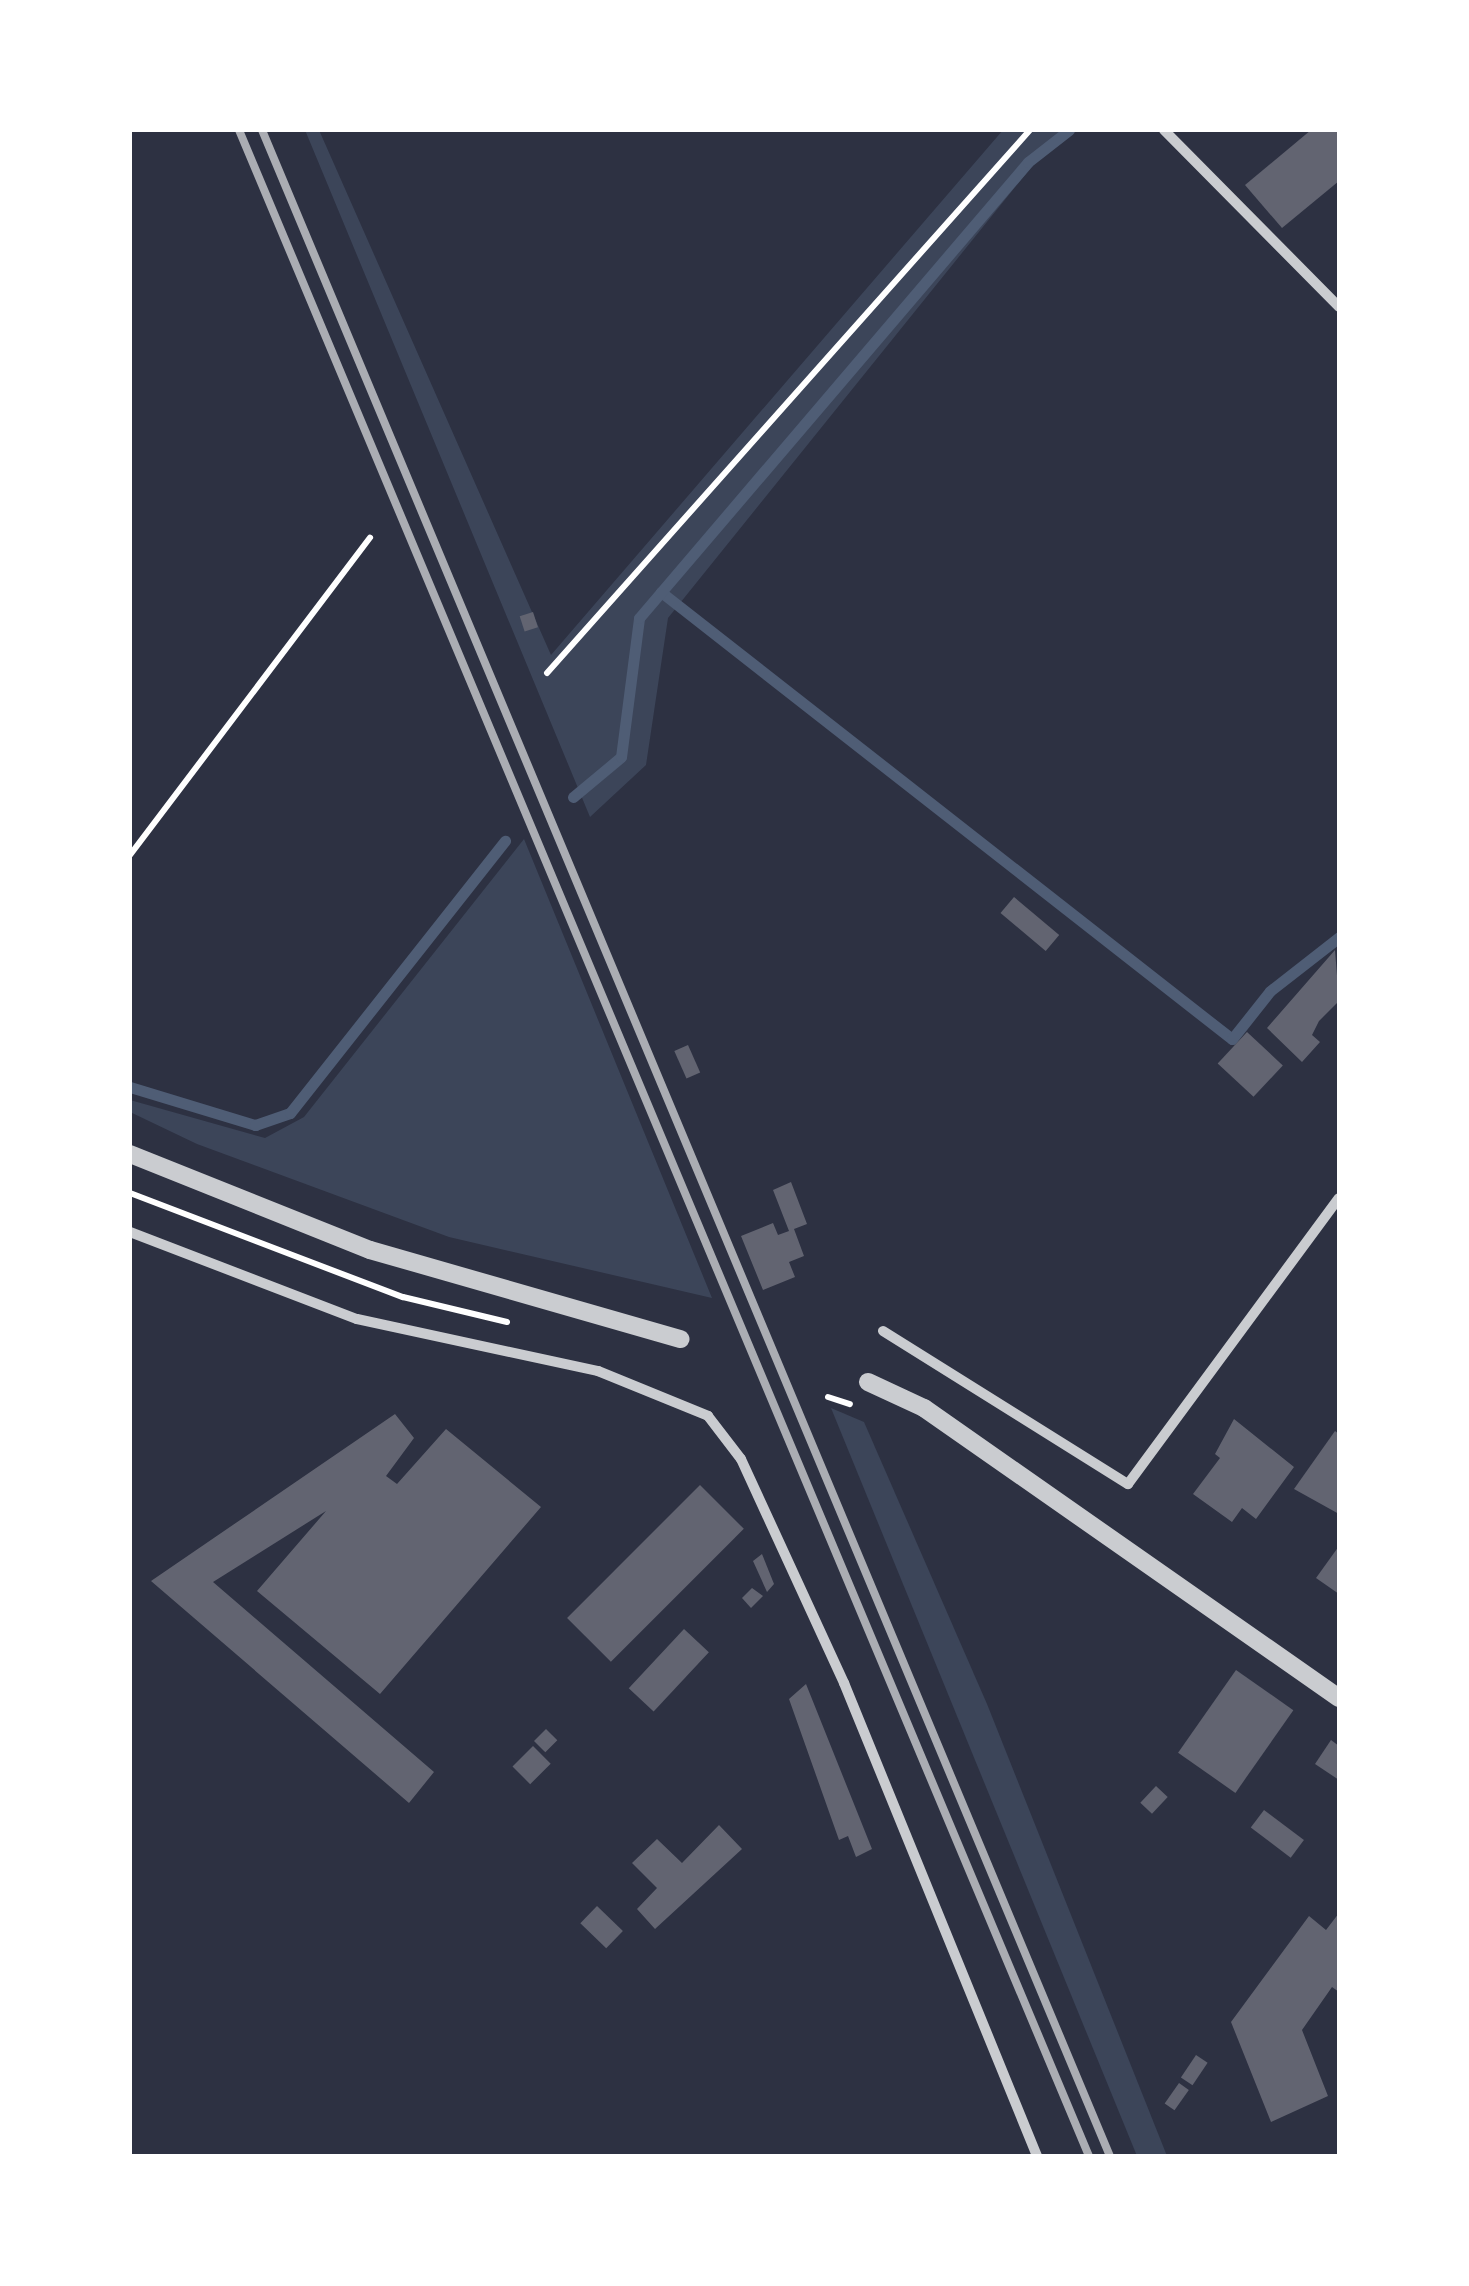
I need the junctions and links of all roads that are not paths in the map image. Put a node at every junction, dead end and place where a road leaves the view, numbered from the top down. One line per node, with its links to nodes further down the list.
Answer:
1 (1164, 130): 2 (street)
2 (1339, 307)
3 (130, 1154): 7 (street)
4 (1339, 1198): 6 (street)
5 (130, 1232): 10 (street)
6 (883, 1331)
7 (682, 1339)
8 (868, 1382): 9 (street)
9 (1339, 1698)
10 (1038, 2156)

